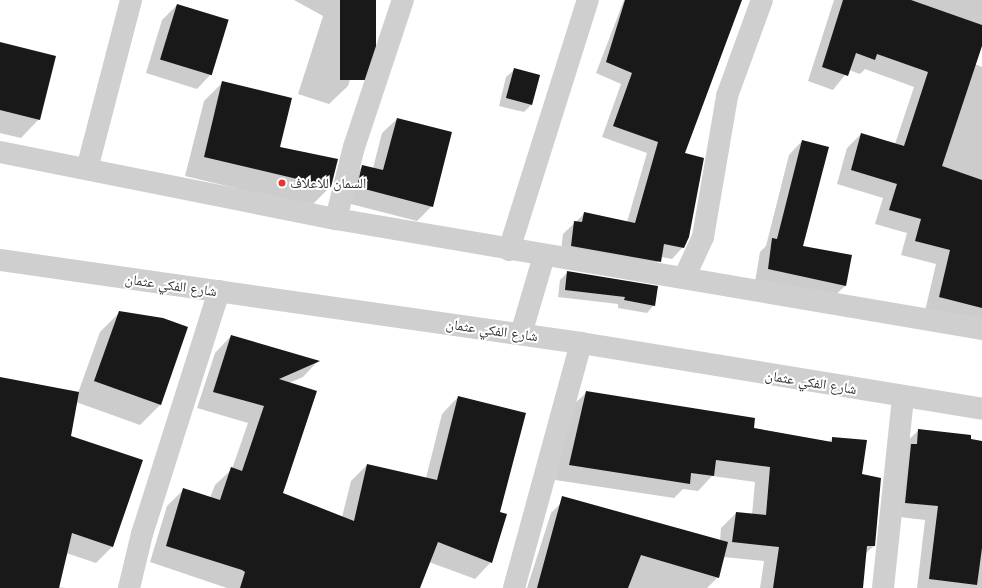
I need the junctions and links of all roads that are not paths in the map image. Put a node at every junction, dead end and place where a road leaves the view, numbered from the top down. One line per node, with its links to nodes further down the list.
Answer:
1 (131, 0): 6 (street)
2 (403, 0): 7 (street)
3 (588, 0): 8 (street)
4 (762, 0): 11 (street)
5 (0, 152): 6 (street)
6 (87, 169): 7 (street)
7 (336, 219): 8 (street)
8 (509, 250): 9 (street)
9 (544, 256): 11 (street); 14 (street)
10 (0, 260): 12 (street, شارع الفكي عثمان)
11 (684, 278): 13 (street)
12 (219, 291): 14 (street, شارع الفكي عثمان); 18 (street)
13 (982, 329)
14 (521, 334): 15 (street, شارع الفكي عثمان)
15 (581, 343): 16 (street, شارع الفكي عثمان); 19 (street)
16 (903, 397): 17 (street, شارع الفكي عثمان); 20 (street)
17 (982, 409)
18 (129, 588)
19 (514, 588)
20 (883, 588)

